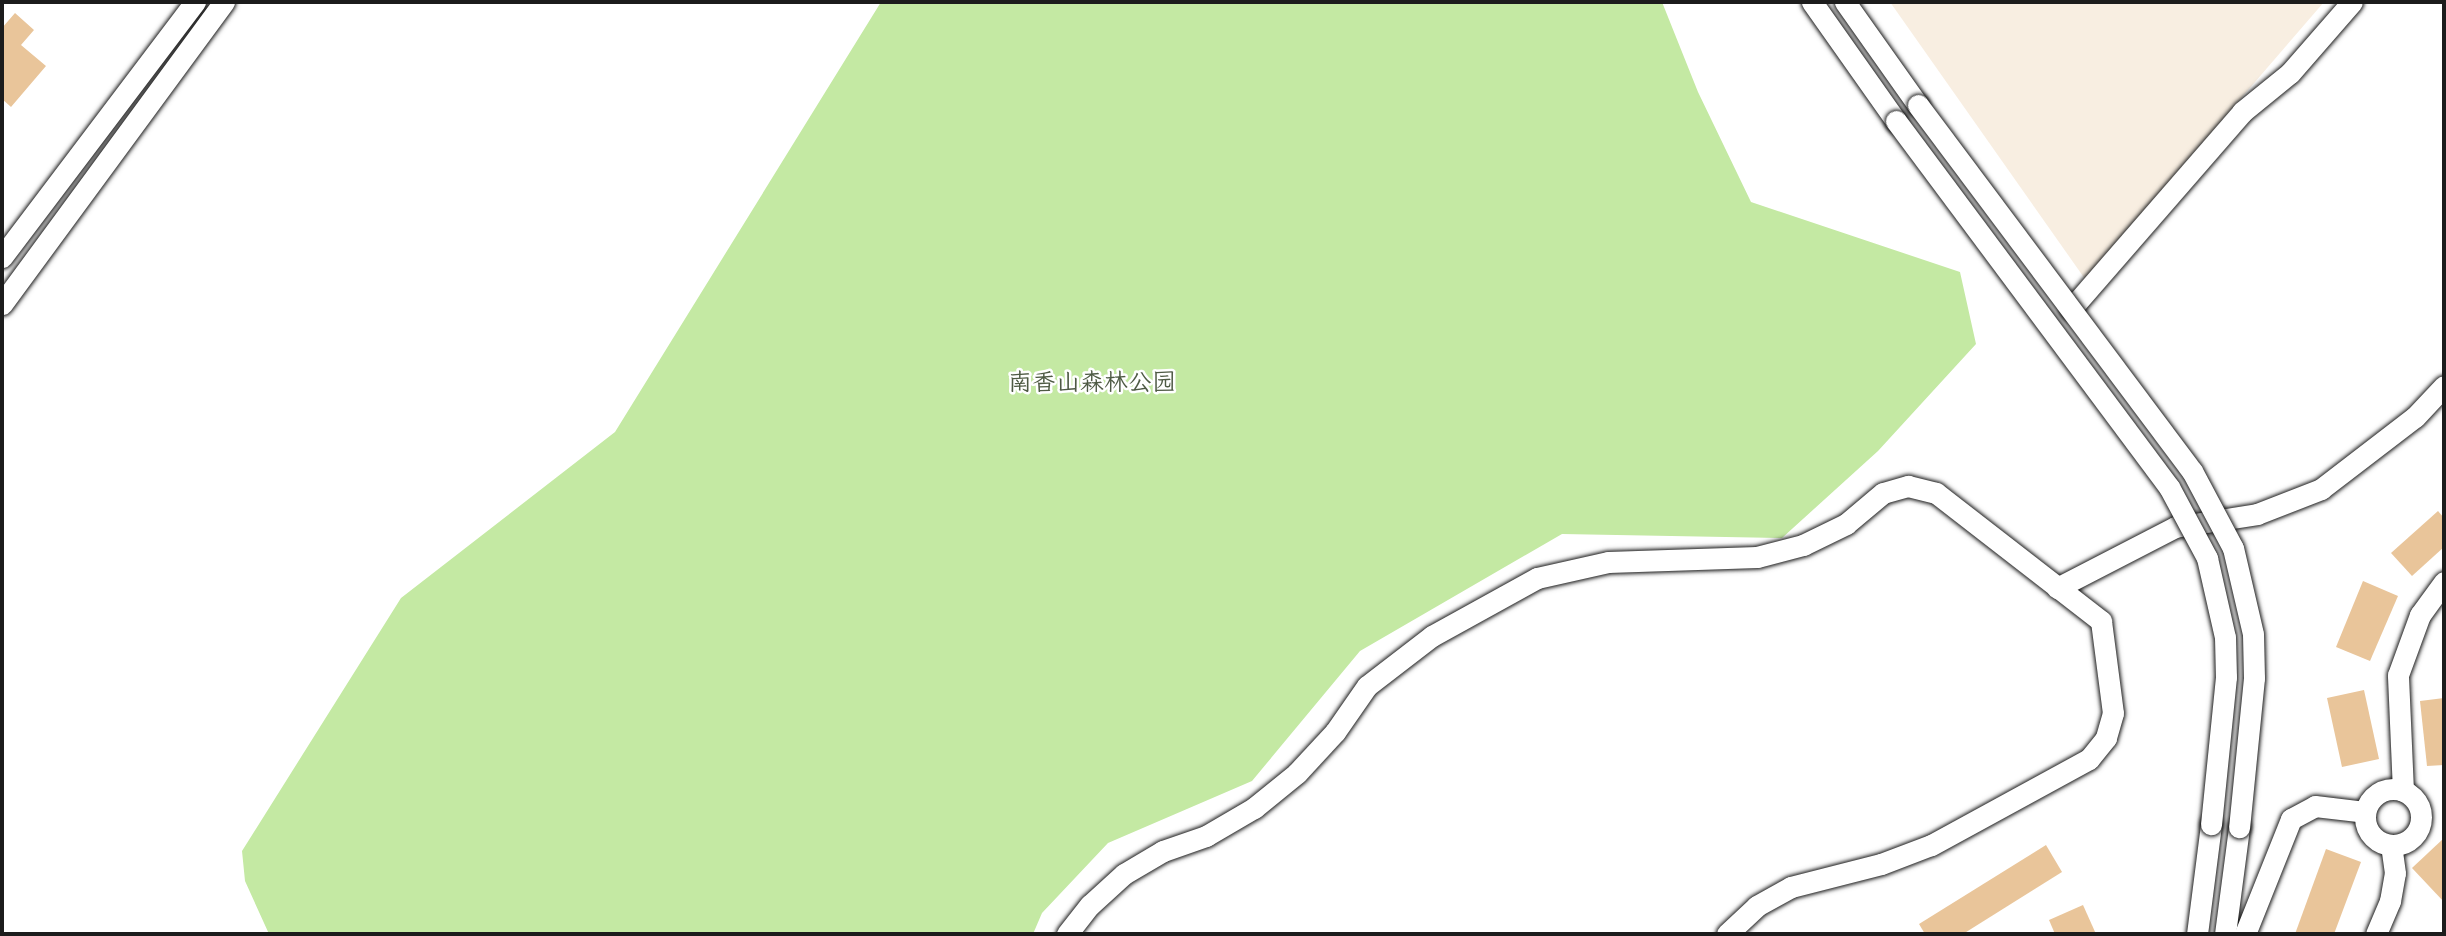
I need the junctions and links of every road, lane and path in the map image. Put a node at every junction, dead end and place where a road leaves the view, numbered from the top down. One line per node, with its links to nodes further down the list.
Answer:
1 (195, 2): 6 (street)
2 (224, 2): 7 (street)
3 (1812, 2): 17 (street, bridge)
4 (1845, 2): 8 (street, bridge)
5 (2352, 2): 8 (street)
6 (2, 257)
7 (2, 304)
8 (2071, 309): 18 (street, bridge)
9 (2444, 386): 11 (street)
10 (2444, 582): 12 (street)
11 (2057, 588): 15 (street); 16 (street)
12 (2403, 791): 13 (street); 14 (street)
13 (2365, 812): 14 (street); 19 (street)
14 (2391, 845): 20 (street)
15 (1067, 934)
16 (1727, 934)
17 (2197, 934)
18 (2225, 934)
19 (2245, 934)
20 (2376, 934)

